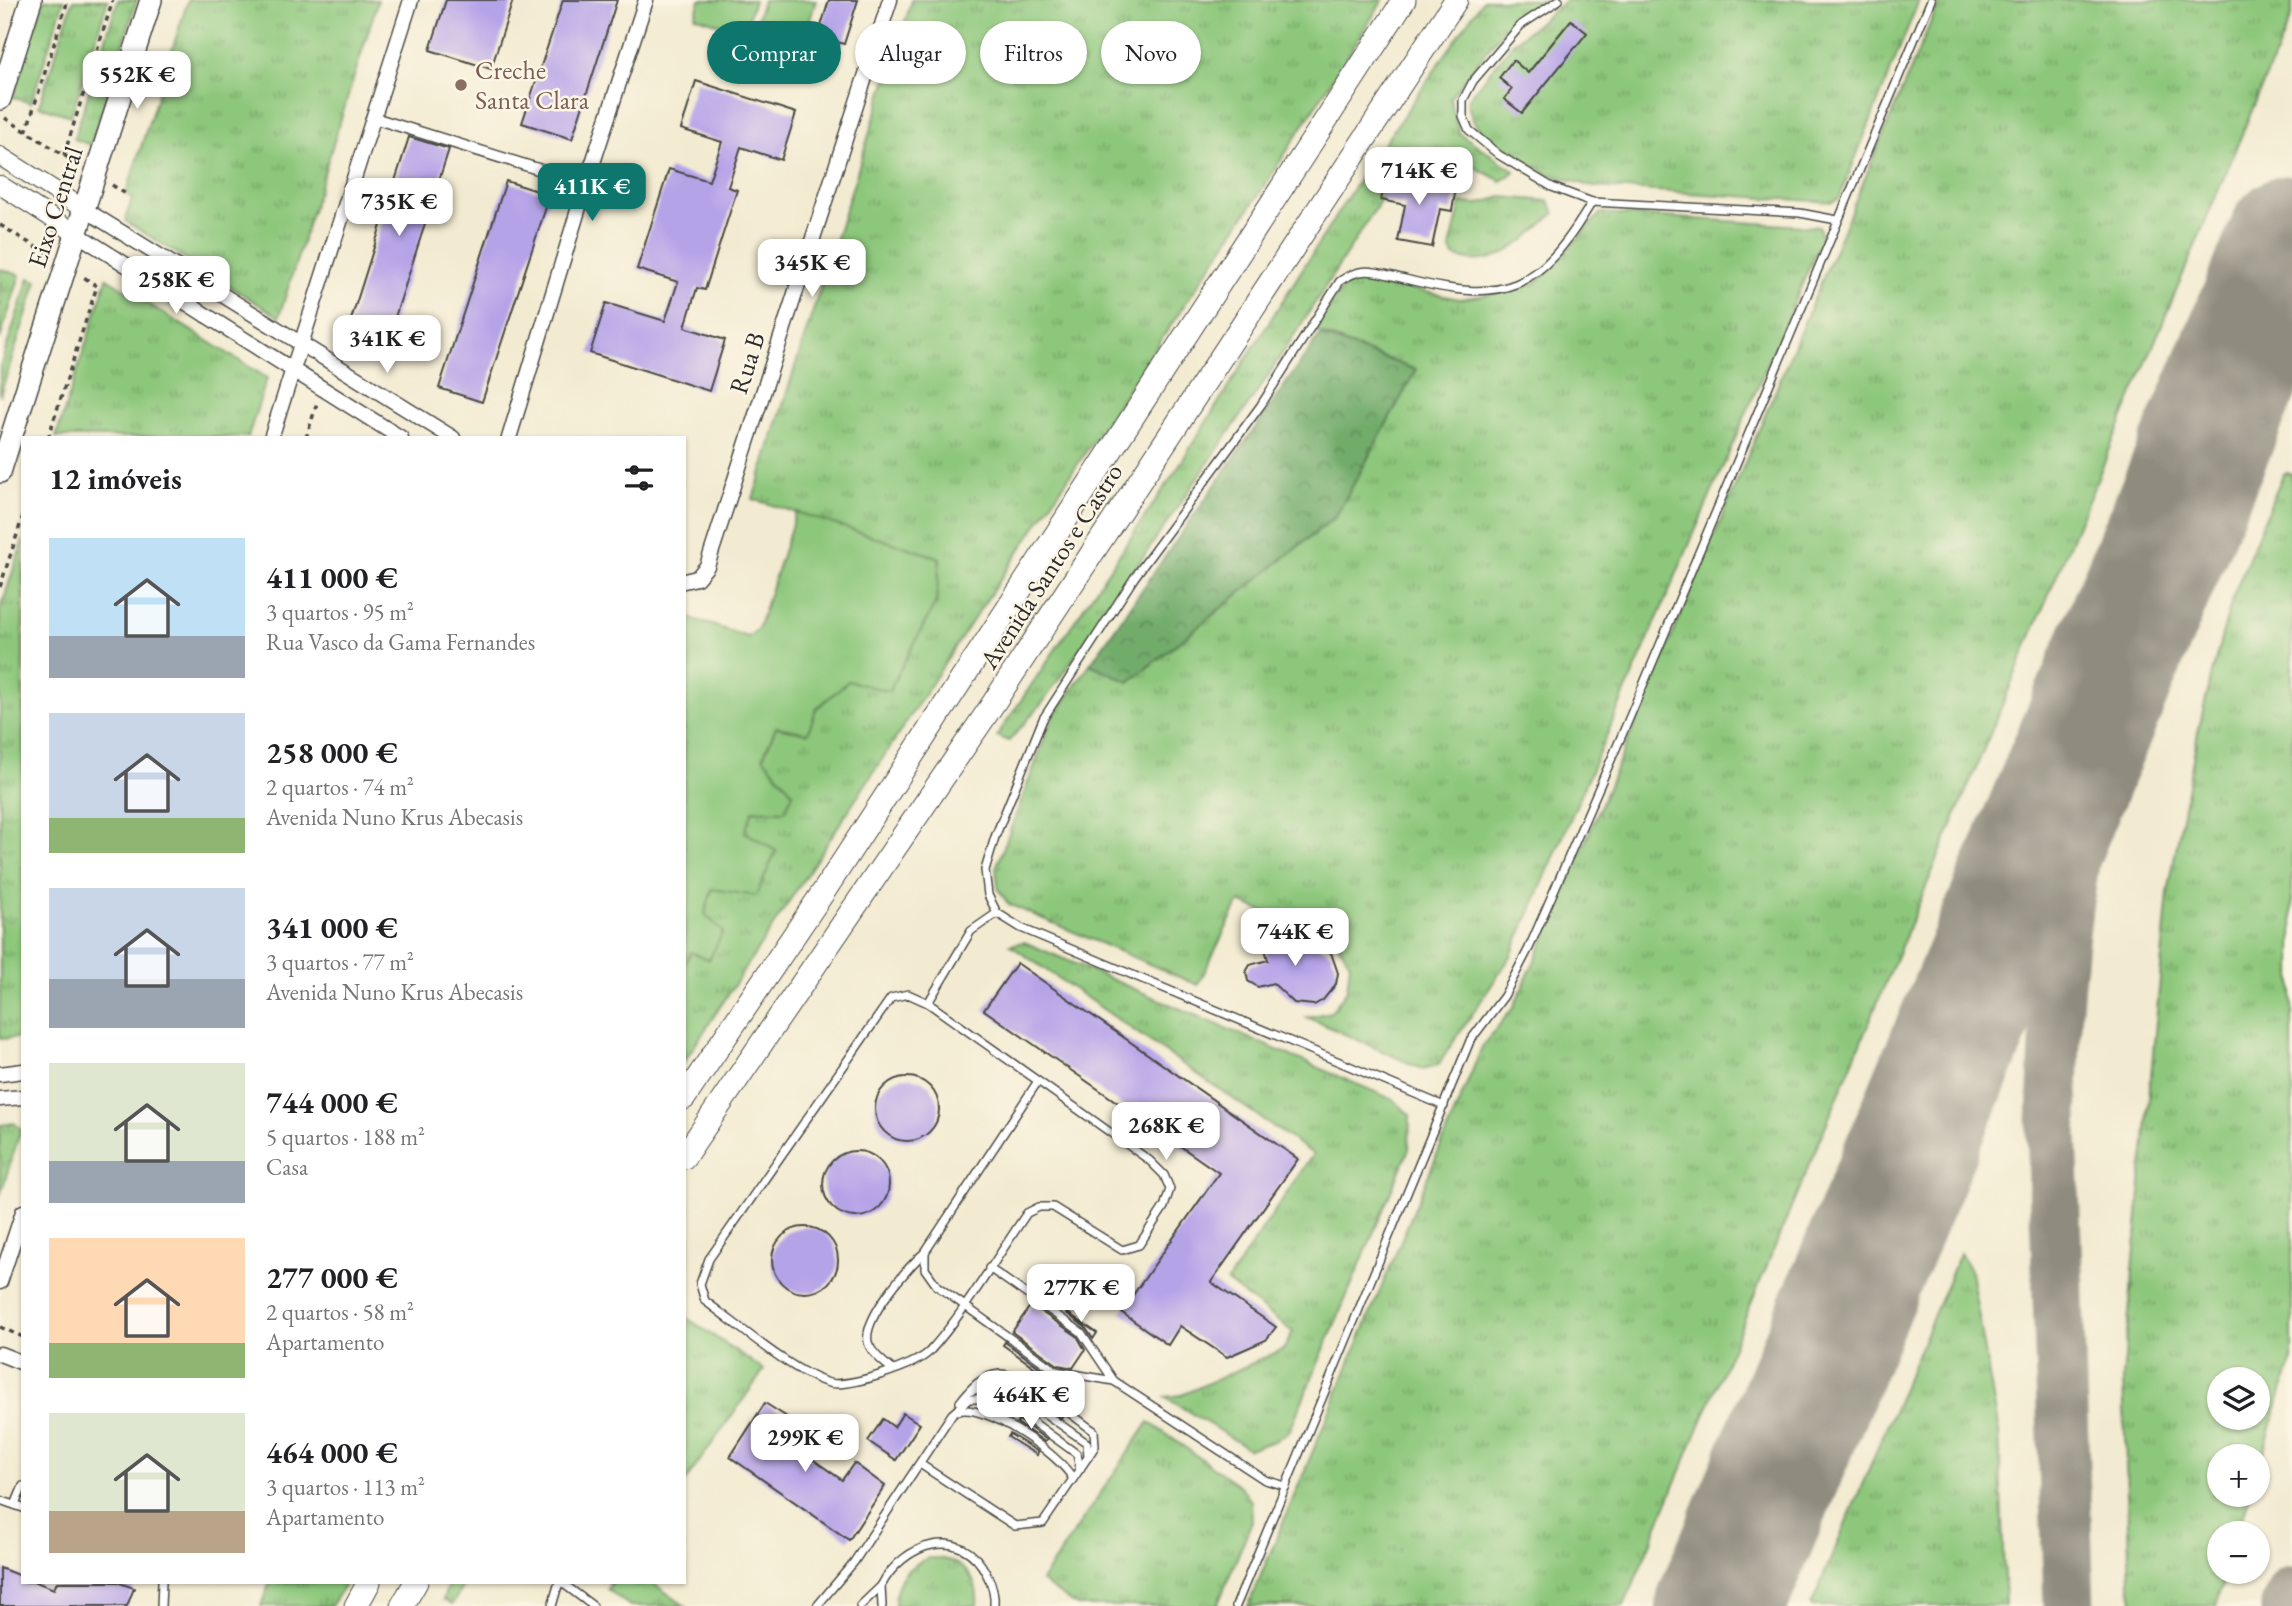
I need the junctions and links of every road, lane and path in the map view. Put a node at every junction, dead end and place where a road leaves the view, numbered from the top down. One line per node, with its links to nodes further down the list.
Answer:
1 (32, 0): 12 (main road)
2 (68, 0): 15 (path)
3 (113, 0): 16 (path)
4 (150, 0): 18 (main road, Eixo Central)
5 (411, 0): 14 (street)
6 (646, 0): 19 (street)
7 (890, 0): 38 (street, Rua B)
8 (1404, 0): 45 (main road, Avenida Santos e Castro)
9 (1456, 0): 49 (main road, Avenida Santos e Castro)
10 (1559, 0): 22 (lane)
11 (1931, 0): 24 (lane)
12 (0, 99)
13 (0, 116): 15 (path)
14 (374, 118): 19 (street); 27 (street)
15 (26, 132): 16 (path)
16 (64, 155): 18 (path)
17 (0, 156): 23 (street)
18 (95, 175): 21 (path); 23 (main road, Eixo Central)
19 (586, 184): 35 (street)
20 (0, 186): 25 (street)
21 (126, 194)
22 (1592, 202): 24 (lane); 40 (lane)
23 (84, 209): 25 (main road, Eixo Central); 27 (street)
24 (1837, 220): 48 (lane)
25 (77, 234): 28 (street); 36 (main road, Eixo Central)
26 (97, 286): 30 (path)
27 (302, 343): 28 (street); 34 (street)
28 (292, 372): 29 (street); 31 (street)
29 (323, 391): 32 (path); 33 (street)
30 (49, 436)
31 (272, 436)
32 (307, 436)
33 (398, 436)
34 (450, 436)
35 (510, 436)
36 (0, 472)
37 (21, 522): 39 (path)
38 (691, 580)
39 (0, 587)
40 (997, 913): 41 (lane); 48 (lane)
41 (928, 1003): 44 (lane); 59 (lane)
42 (21, 1071): 43 (street)
43 (0, 1074)
44 (1038, 1081): 51 (lane); 52 (lane)
45 (686, 1095)
46 (21, 1097): 47 (street)
47 (0, 1099)
48 (1444, 1106): 67 (lane)
49 (686, 1154)
50 (21, 1218): 53 (street)
51 (925, 1252): 54 (lane); 59 (lane)
52 (989, 1268): 54 (lane); 60 (lane)
53 (0, 1282)
54 (962, 1306): 59 (lane); 60 (lane)
55 (0, 1327): 56 (path)
56 (21, 1336)
57 (0, 1354): 58 (street)
58 (21, 1362)
59 (892, 1369)
60 (1114, 1381): 67 (lane)
61 (967, 1392): 62 (lane); 63 (lane); 63 (lane)
62 (951, 1413): 64 (lane); 65 (lane); 66 (lane)
63 (1088, 1457): 65 (lane)
64 (920, 1464): 66 (lane); 81 (lane)
65 (1080, 1469): 66 (lane)
66 (1073, 1479)
67 (1286, 1486): 85 (lane)
68 (0, 1500): 69 (lane)
69 (19, 1507)
70 (162, 1584): 76 (lane)
71 (368, 1584): 77 (main road)
72 (414, 1584): 78 (main road)
73 (559, 1584): 79 (lane)
74 (563, 1584): 80 (lane)
75 (881, 1586): 82 (lane); 83 (lane); 84 (lane)
76 (161, 1606)
77 (356, 1606)
78 (402, 1606)
79 (552, 1606)
80 (593, 1606)
81 (817, 1606)
82 (860, 1606)
83 (882, 1606)
84 (994, 1606)
85 (1236, 1606)

